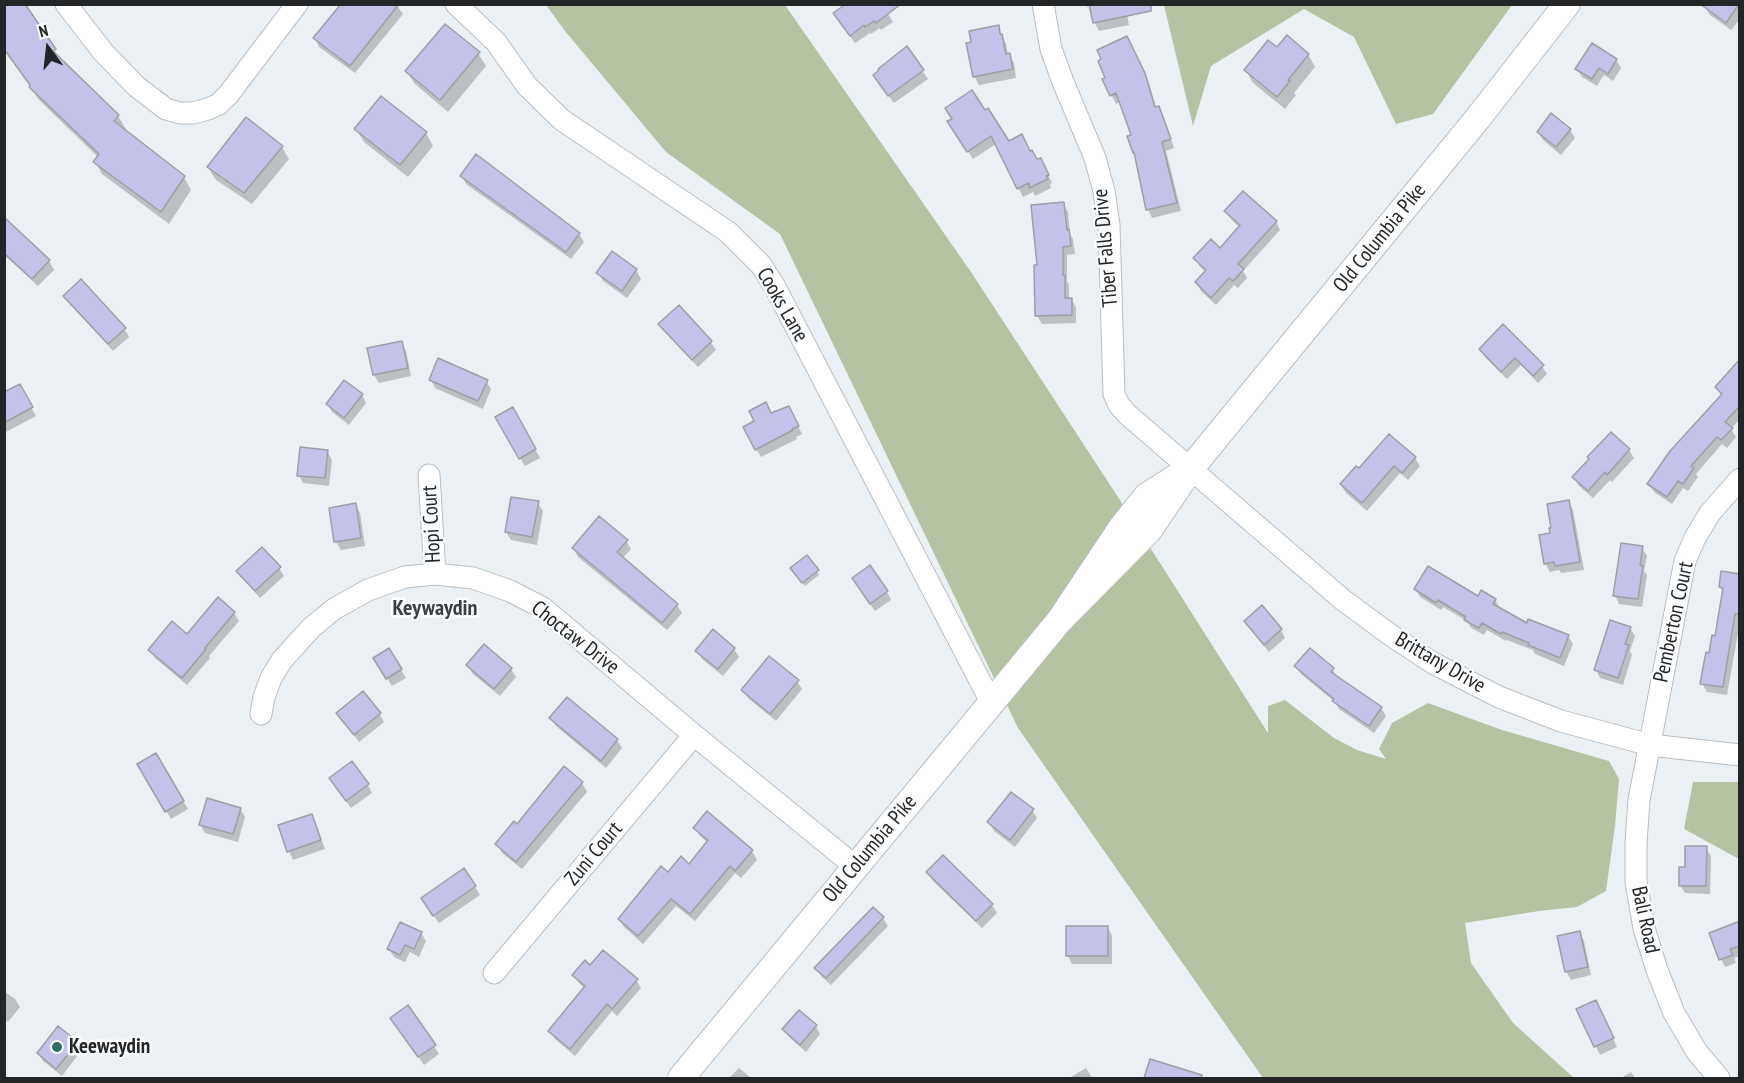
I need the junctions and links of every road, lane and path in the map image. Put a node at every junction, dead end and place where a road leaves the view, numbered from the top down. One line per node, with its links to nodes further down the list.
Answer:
1 (66, 4): 2 (street)
2 (297, 4)
3 (456, 4): 10 (street, Cooks Lane)
4 (1043, 4): 6 (street, Tiber Falls Drive)
5 (1567, 4): 6 (street, Old Columbia Pike)
6 (1191, 468): 10 (street, Old Columbia Pike); 13 (street, Brittany Drive)
7 (429, 475): 9 (street, Hopi Court)
8 (1740, 479): 13 (street, Pemberton Court)
9 (435, 574): 11 (street, Choctaw Drive); 12 (street, Choctaw Drive)
10 (992, 702): 15 (street, Old Columbia Pike)
11 (261, 714)
12 (694, 735): 15 (street, Choctaw Drive); 16 (street, Zuni Court)
13 (1650, 745): 14 (street, Brittany Drive); 18 (street, Bali Road)
14 (1740, 755)
15 (856, 867): 17 (street, Old Columbia Pike)
16 (494, 973)
17 (681, 1078)
18 (1719, 1078)

